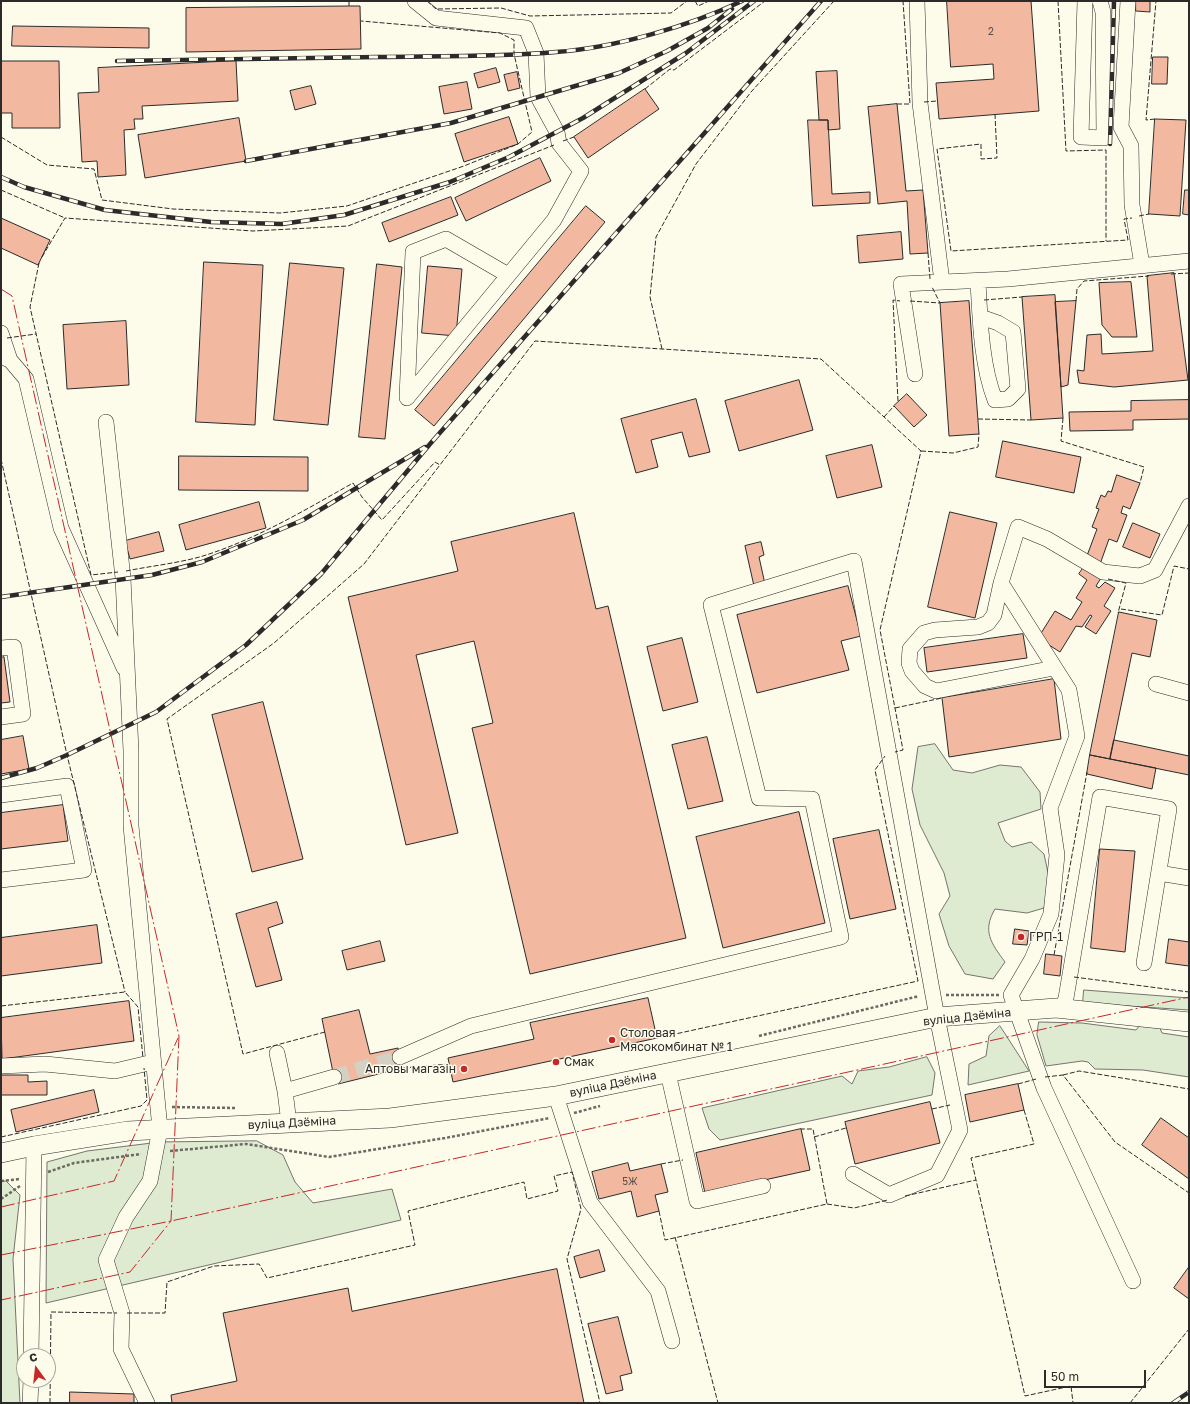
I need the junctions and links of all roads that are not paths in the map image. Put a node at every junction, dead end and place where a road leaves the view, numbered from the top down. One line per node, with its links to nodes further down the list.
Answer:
1 (415, 1): 8 (street)
2 (917, 1): 10 (street)
3 (1085, 1): 4 (street)
4 (1100, 1)
5 (1128, 1): 7 (street)
6 (1189, 261): 7 (street)
7 (1142, 266): 9 (street)
8 (508, 275): 8 (street)
9 (978, 280): 10 (street); 11 (street)
10 (942, 282): 14 (street)
11 (981, 317): 11 (street)
12 (1, 333): 13 (street)
13 (5, 358): 20 (street)
14 (915, 374)
15 (106, 422): 20 (street)
16 (1189, 506): 17 (street)
17 (1001, 583): 19 (street); 19 (street)
18 (1, 648): 23 (street)
19 (1054, 668): 30 (street)
20 (127, 676): 35 (street)
21 (1156, 684): 22 (street)
22 (1189, 693)
23 (1, 717)
24 (1, 795): 27 (street)
25 (1158, 873): 26 (street); 28 (street); 29 (street)
26 (1189, 878)
27 (1, 880)
28 (1144, 963)
29 (1062, 1009): 30 (main road, вуліца Дзёміна); 32 (main road, вуліца Дзёміна)
30 (1016, 1012): 31 (main road, вуліца Дзёміна); 47 (street)
31 (937, 1017): 34 (street); 37 (main road, вуліца Дзёміна); 45 (street)
32 (1189, 1022)
33 (277, 1053): 39 (street)
34 (400, 1057)
35 (153, 1062): 36 (street); 42 (street)
36 (1, 1066)
37 (668, 1073): 40 (main road, вуліца Дзёміна); 46 (street)
38 (334, 1077): 39 (street)
39 (285, 1090): 41 (street)
40 (556, 1096): 41 (main road, вуліца Дзёміна); 48 (street)
41 (288, 1123): 42 (main road, вуліца Дзёміна)
42 (160, 1129): 43 (main road, вуліца Дзёміна); 52 (street)
43 (34, 1146): 44 (main road, вуліца Дзёміна); 49 (street)
44 (1, 1154)
45 (853, 1174)
46 (763, 1186)
47 (1133, 1282)
48 (672, 1340)
49 (31, 1348)
50 (31, 1388): 51 (street)
51 (30, 1403)
52 (146, 1403)

